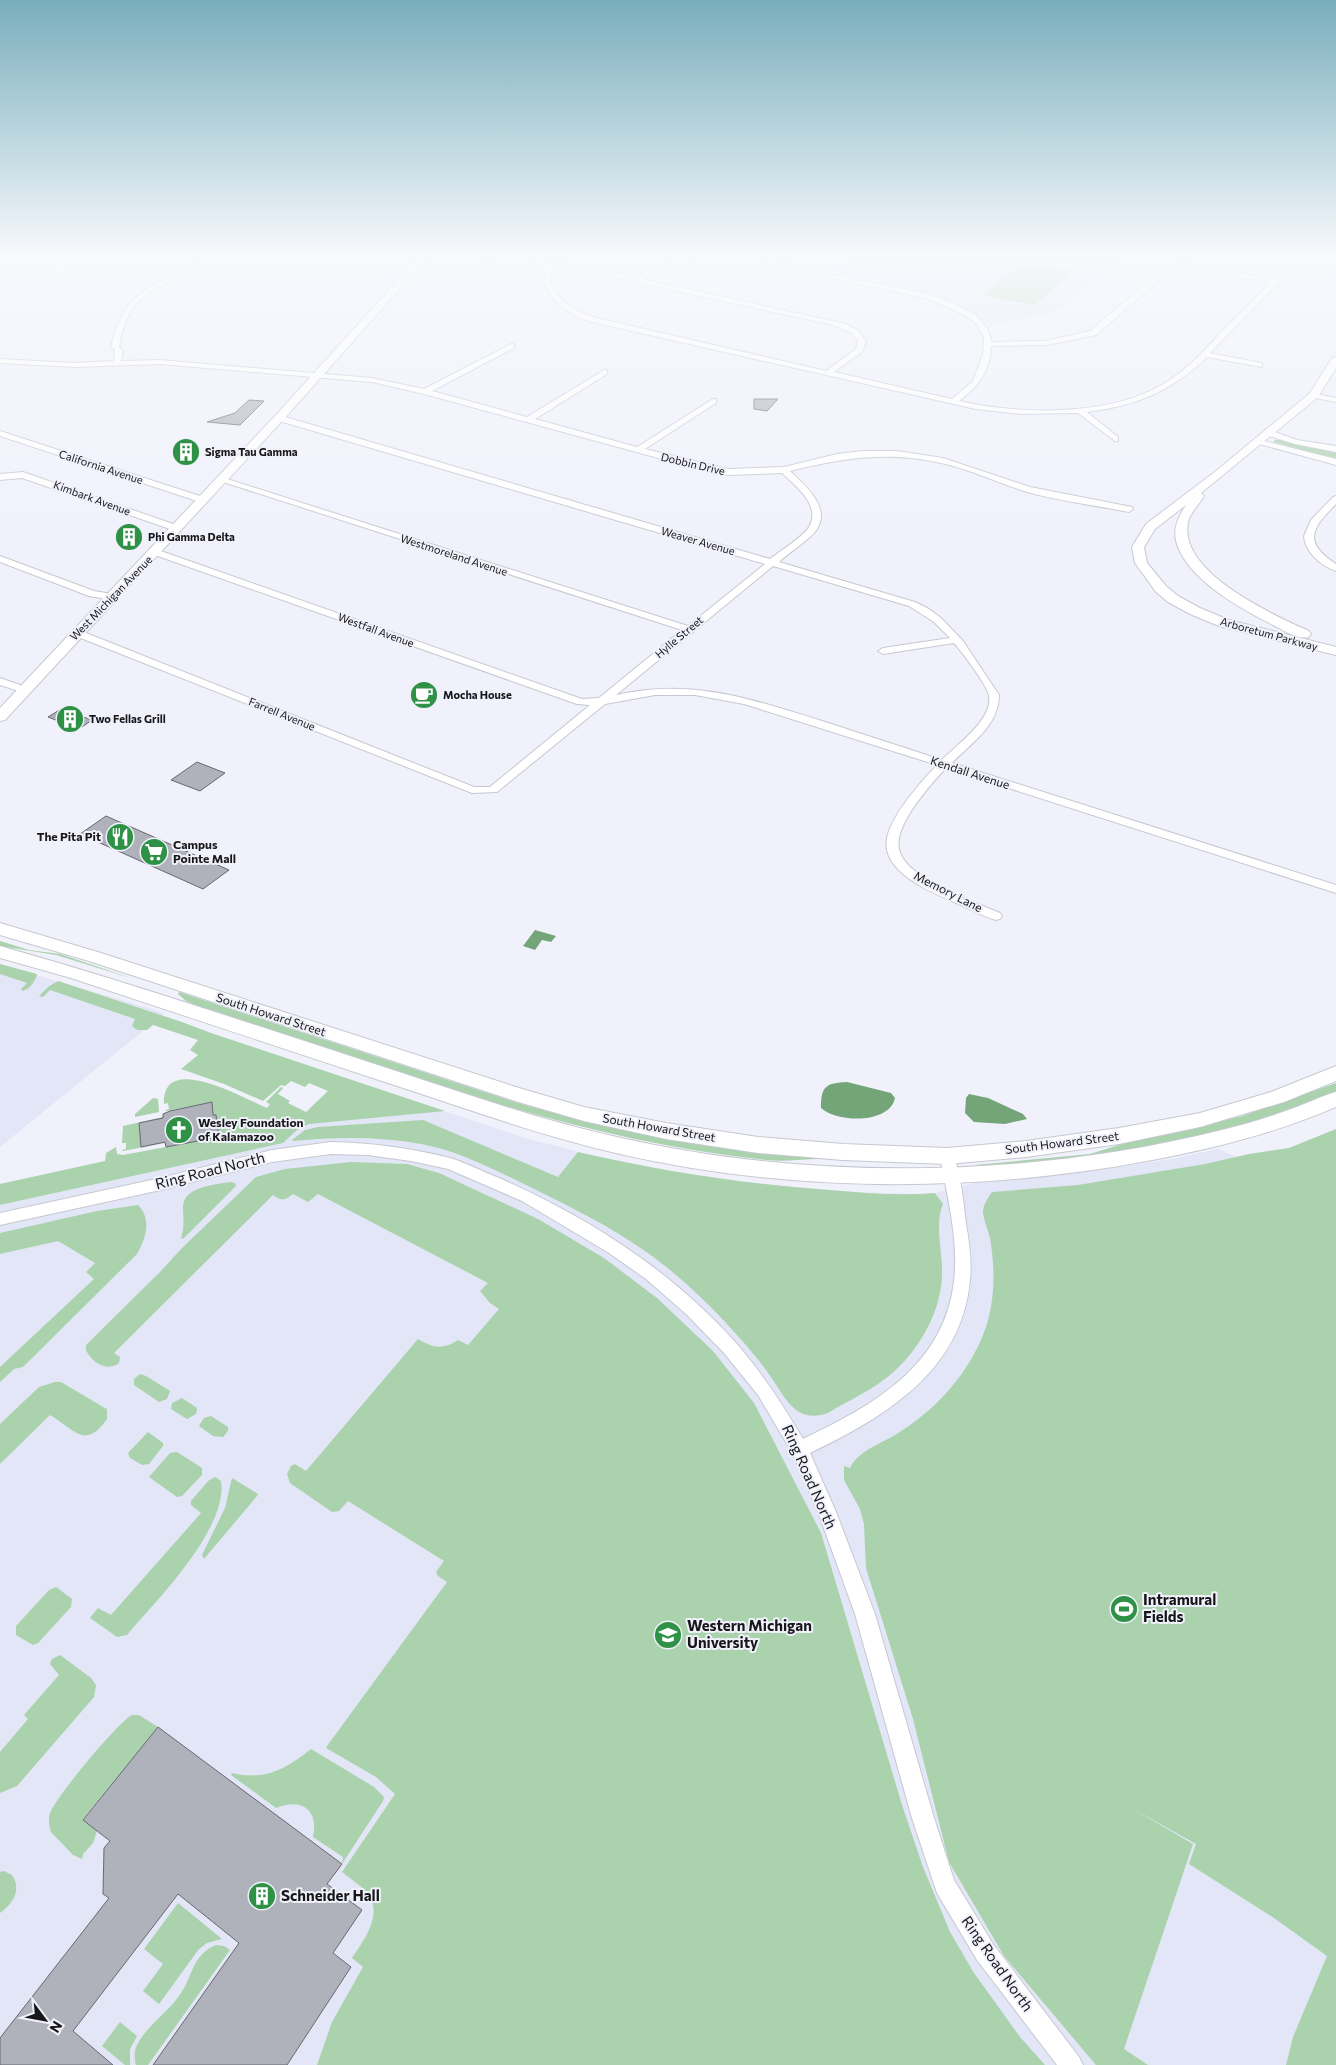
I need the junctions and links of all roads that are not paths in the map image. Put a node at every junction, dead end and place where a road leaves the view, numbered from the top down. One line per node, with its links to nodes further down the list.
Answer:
1 (106, 352): 12 (street)
2 (119, 352): 11 (street)
3 (339, 352): 16 (street, West Michigan Avenue)
4 (499, 352): 17 (street)
5 (735, 352): 15 (street)
6 (855, 352): 15 (street)
7 (988, 352): 21 (street)
8 (1205, 354): 13 (street); 22 (street)
9 (1336, 360): 18 (street, Arboretum Parkway)
10 (0, 361): 12 (street, Dobbin Drive)
11 (117, 363): 12 (street, Dobbin Drive); 16 (street, Dobbin Drive)
12 (102, 364)
13 (1259, 365)
14 (604, 372): 24 (street)
15 (828, 373): 21 (street)
16 (319, 375): 17 (street, Dobbin Drive); 23 (street, West Michigan Avenue)
17 (425, 392): 24 (street, Dobbin Drive)
18 (1314, 395): 20 (street); 26 (street, Arboretum Parkway)
19 (713, 400): 30 (street)
20 (1336, 400)
21 (953, 402): 22 (street)
22 (1080, 410): 27 (street)
23 (279, 418): 35 (street, West Michigan Avenue); 42 (street, Weaver Avenue)
24 (528, 420): 30 (street, Dobbin Drive)
25 (0, 433): 37 (street, California Avenue)
26 (1269, 433): 28 (street, Arboretum Parkway); 29 (street)
27 (1115, 439)
28 (1259, 441): 31 (street); 33 (street, Arboretum Parkway)
29 (1336, 449)
30 (637, 450): 32 (street, Dobbin Drive)
31 (1336, 462)
32 (784, 470): 38 (street, Dobbin Drive); 42 (street, Hylle Street)
33 (1220, 473): 48 (street, Arboretum Parkway); 50 (street, Arboretum Parkway)
34 (3, 476): 39 (street, Kimbark Avenue)
35 (221, 480): 37 (street, West Michigan Avenue); 45 (street, Westmoreland Avenue)
36 (1336, 499): 43 (street)
37 (203, 500): 39 (street, West Michigan Avenue)
38 (1129, 508)
39 (176, 528): 40 (street, West Michigan Avenue)
40 (155, 552): 44 (street, West Michigan Avenue); 53 (street, Westfall Avenue)
41 (0, 559): 44 (street)
42 (771, 563): 45 (street, Hylle Street); 47 (street, Weaver Avenue)
43 (1336, 568)
44 (112, 597): 46 (street, West Michigan Avenue)
45 (688, 630): 53 (street, Hylle Street)
46 (77, 633): 52 (street, West Michigan Avenue); 56 (street, Farrell Avenue)
47 (956, 640): 49 (street); 55 (street, Weaver Avenue)
48 (1336, 644)
49 (883, 651)
50 (1336, 651)
51 (0, 681): 52 (street)
52 (25, 690): 54 (street, West Michigan Avenue)
53 (599, 703): 55 (street, Kendall Avenue); 56 (street, Hylle Street)
54 (0, 718)
55 (943, 764): 57 (street, Kendall Avenue); 58 (street, Memory Lane)
56 (488, 792)
57 (1336, 889)
58 (996, 916)
59 (1, 929): 63 (street, South Howard Street)
60 (0, 952): 63 (street, South Howard Street)
61 (1336, 1074): 63 (street, South Howard Street)
62 (1336, 1099): 63 (street, South Howard Street)
63 (949, 1165): 65 (street)
64 (0, 1219): 65 (street, Ring Road North)
65 (800, 1449): 66 (street, Ring Road North)
66 (1071, 2065)

